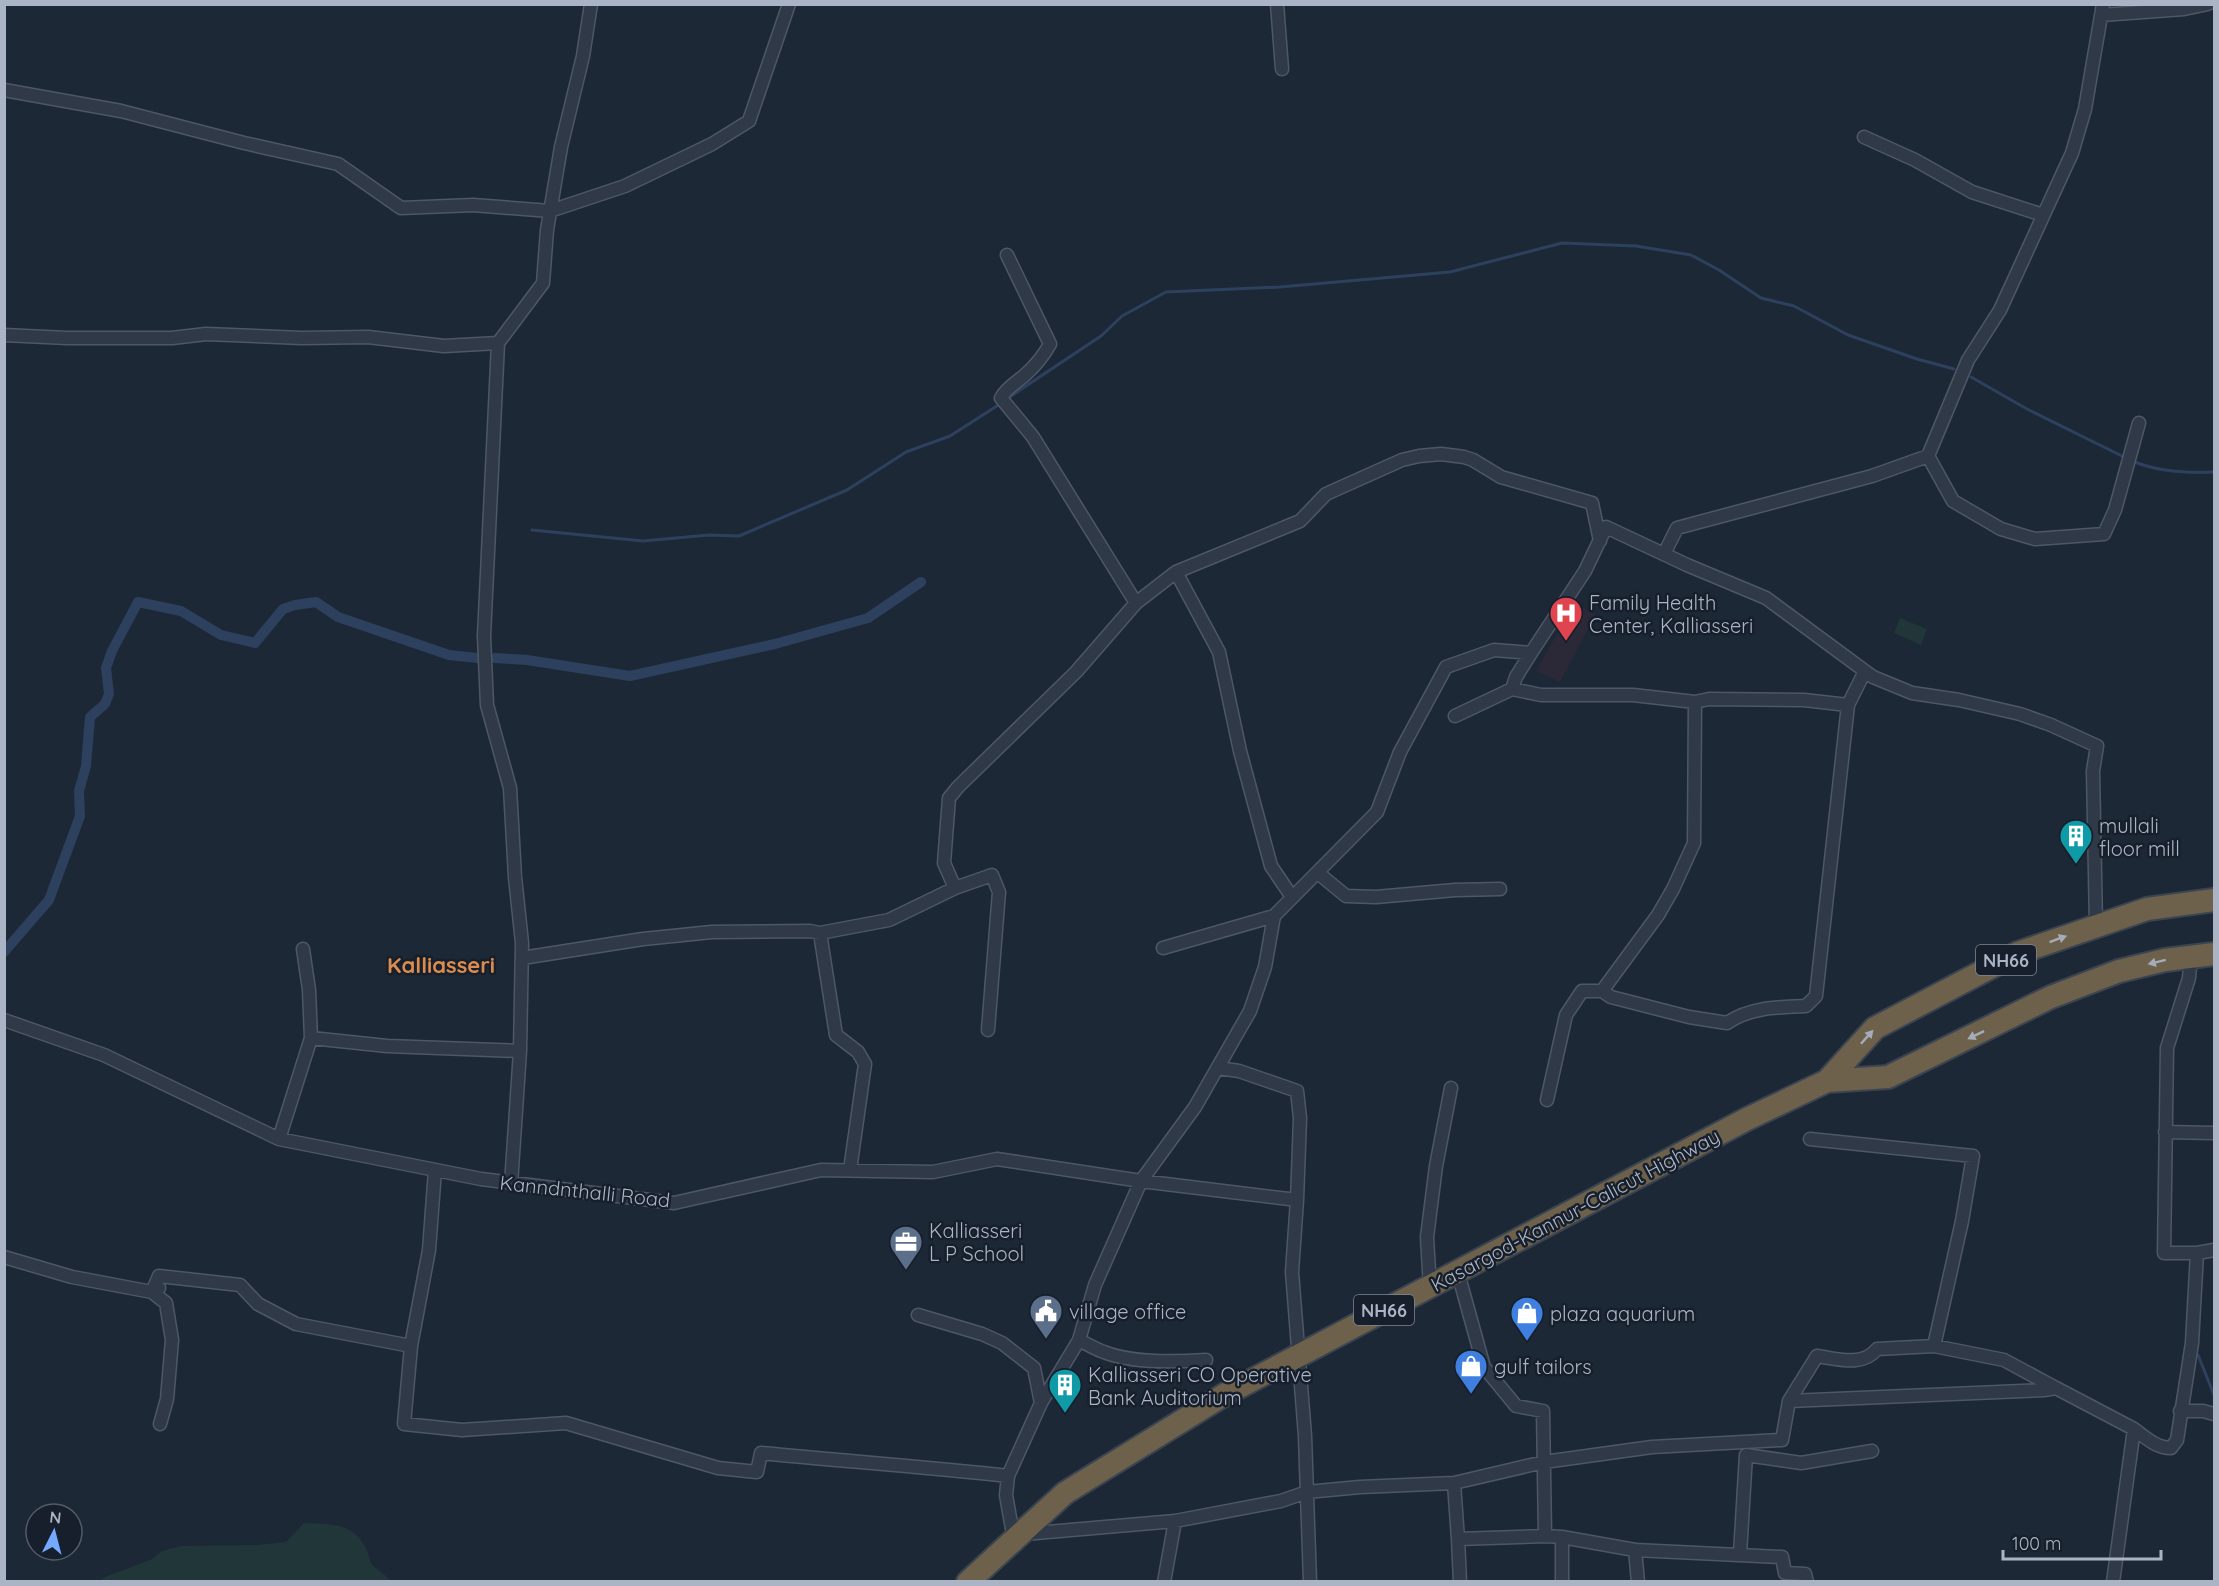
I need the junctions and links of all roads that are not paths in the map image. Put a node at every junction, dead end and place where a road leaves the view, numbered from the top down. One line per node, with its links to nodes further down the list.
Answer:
1 (591, 4): 9 (street)
2 (789, 4): 9 (street)
3 (1277, 4): 6 (street)
4 (2208, 4): 5 (street)
5 (2103, 10): 10 (street)
6 (1282, 69)
7 (4, 90): 9 (street)
8 (1864, 137): 10 (street)
9 (550, 211): 13 (street)
10 (2043, 215): 15 (street)
11 (1006, 255): 19 (street)
12 (4, 335): 13 (street)
13 (498, 343): 38 (street)
14 (2139, 423): 15 (street)
15 (1928, 456): 17 (street)
16 (1600, 541): 17 (street); 18 (street); 20 (street)
17 (1664, 554): 21 (street)
18 (1176, 572): 19 (street); 29 (street)
19 (1136, 603): 27 (street)
20 (1531, 653): 22 (street); 26 (street)
21 (1865, 671): 24 (street); 32 (street)
22 (1512, 689): 23 (street); 25 (street)
23 (1695, 702): 24 (street); 39 (street)
24 (1848, 705): 39 (street)
25 (1455, 716)
26 (1318, 873): 28 (street); 29 (street)
27 (955, 888): 33 (street); 41 (street)
28 (1500, 889)
29 (1292, 897): 31 (street)
30 (2214, 900): 32 (highway, Kasargod-Kannur-Calicut Highway / NH66)
31 (1274, 916): 34 (street); 44 (street)
32 (2096, 926): 45 (highway, Kasargod-Kannur-Calicut Highway / NH66, one-way to 32)
33 (820, 933): 38 (street); 53 (street)
34 (1163, 948)
35 (303, 949): 42 (street)
36 (2214, 954): 37 (highway, Kasargod-Kannur-Calicut Highway / NH66)
37 (2191, 956): 45 (highway, Kasargod-Kannur-Calicut Highway / NH66, one-way to 45); 48 (street)
38 (522, 958): 43 (street)
39 (1602, 991): 47 (street)
40 (4, 1020): 50 (street, Kanndnthalli Road)
41 (988, 1030)
42 (311, 1038): 43 (street); 50 (street)
43 (520, 1051): 55 (street)
44 (1218, 1068): 54 (street); 56 (street)
45 (1827, 1081): 60 (highway, Kasargod-Kannur-Calicut Highway / NH66)
46 (1451, 1088): 61 (street)
47 (1547, 1100)
48 (2165, 1132): 49 (street); 58 (street)
49 (2214, 1133)
50 (279, 1139): 52 (street, Kanndnthalli Road)
51 (1810, 1139): 66 (street)
52 (435, 1170): 55 (street, Kanndnthalli Road); 65 (street)
53 (850, 1170): 54 (street, Kanndnthalli Road); 55 (street, Kanndnthalli Road)
54 (1141, 1180): 56 (street, Kanndnthalli Road); 64 (street)
55 (511, 1184)
56 (1298, 1200): 67 (street)
57 (2214, 1250): 58 (street)
58 (2197, 1253): 72 (street)
59 (4, 1257): 62 (street)
60 (1458, 1273): 61 (highway, Kasargod-Kannur-Calicut Highway / NH66); 77 (street)
61 (1430, 1288): 67 (highway, Kasargod-Kannur-Calicut Highway / NH66)
62 (152, 1292): 65 (street); 74 (street)
63 (918, 1315): 71 (street)
64 (1078, 1340): 68 (street); 71 (street)
65 (411, 1346): 78 (street)
66 (1934, 1346): 69 (street); 70 (street)
67 (1298, 1357): 80 (street); 83 (highway, Kasargod-Kannur-Calicut Highway / NH66)
68 (1206, 1360)
69 (2056, 1388): 70 (street); 75 (street)
70 (1789, 1401): 77 (street)
71 (1041, 1403): 78 (street)
72 (2180, 1412): 73 (street); 75 (street)
73 (2214, 1414)
74 (160, 1424)
75 (2134, 1429): 95 (street)
76 (1872, 1451): 87 (street)
77 (1544, 1462): 79 (street); 82 (street)
78 (1008, 1476): 83 (street)
79 (1455, 1483): 80 (street); 85 (street)
80 (1307, 1492): 81 (street); 90 (street)
81 (1175, 1521): 83 (street); 89 (street)
82 (1545, 1536): 84 (street); 85 (street)
83 (1017, 1537): 88 (highway, Kasargod-Kannur-Calicut Highway / NH66)
84 (1562, 1537): 86 (street); 92 (street)
85 (1458, 1539): 91 (street)
86 (1635, 1550): 87 (street); 93 (street)
87 (1740, 1554): 94 (street)
88 (968, 1581)
89 (1164, 1581)
90 (1310, 1581)
91 (1460, 1581)
92 (1562, 1581)
93 (1638, 1581)
94 (1807, 1581)
95 (2113, 1581)

